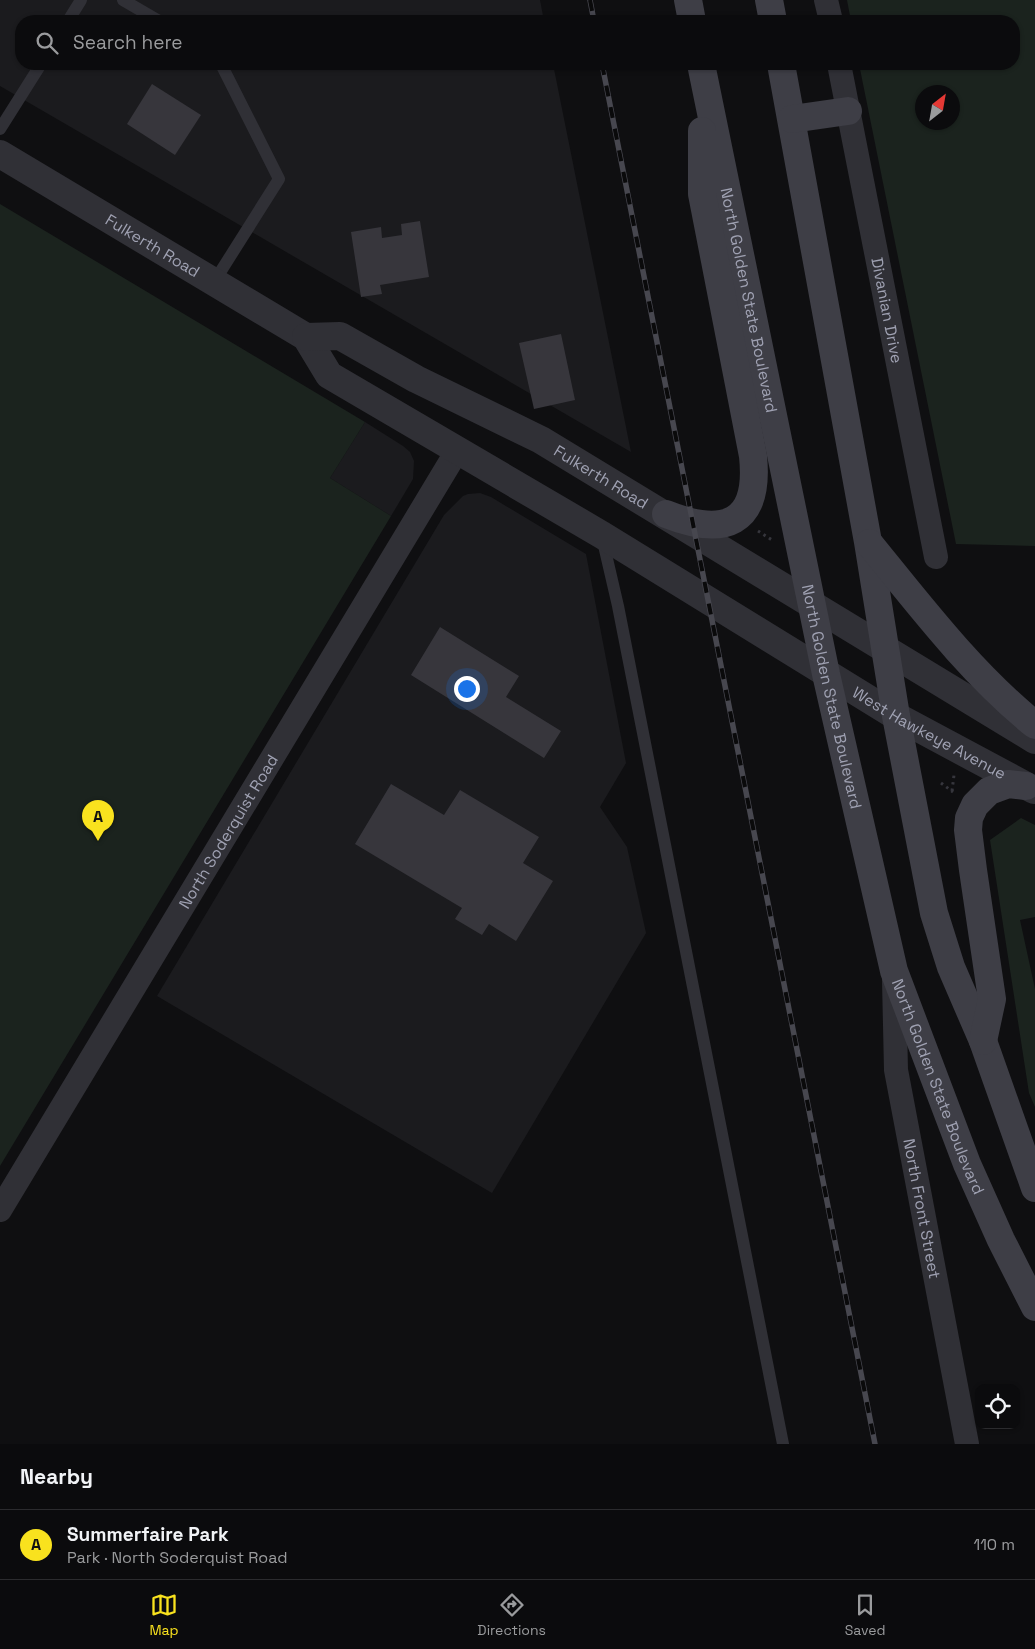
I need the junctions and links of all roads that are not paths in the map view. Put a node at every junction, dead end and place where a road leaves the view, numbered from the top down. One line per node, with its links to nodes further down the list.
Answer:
1 (81, 0): 6 (lane)
2 (123, 0): 7 (lane)
3 (688, 0): 8 (main road)
4 (769, 0): 9 (main road)
5 (826, 0): 10 (street)
6 (72, 15)
7 (149, 15)
8 (691, 15)
9 (772, 15)
10 (830, 15)
11 (37, 70): 19 (lane)
12 (224, 70): 21 (lane)
13 (702, 70): 24 (main road)
14 (702, 70): 28 (main road, North Golden State Boulevard)
15 (782, 70): 18 (main road)
16 (840, 70): 17 (street, Divanian Drive)
17 (848, 111): 18 (main road); 27 (street, Divanian Drive)
18 (792, 119): 26 (main road)
19 (0, 129)
20 (0, 154): 21 (street, Fulkerth Road)
21 (214, 282): 22 (street, Fulkerth Road)
22 (306, 337): 23 (street, Fulkerth Road); 24 (street, Fulkerth Road)
23 (457, 450): 25 (street, Fulkerth Road); 38 (street, North Soderquist Road)
24 (666, 514): 28 (street, Fulkerth Road)
25 (602, 535): 30 (street, Fulkerth Road); 40 (lane)
26 (868, 542): 29 (main road); 32 (main road)
27 (936, 558)
28 (812, 602): 29 (street, Fulkerth Road); 30 (main road, North Golden State Boulevard)
29 (885, 650): 31 (main road); 33 (street)
30 (826, 674): 31 (street, West Hawkeye Avenue); 35 (main road, North Golden State Boulevard)
31 (896, 716): 34 (street, West Hawkeye Avenue); 36 (main road)
32 (1035, 726)
33 (1035, 740)
34 (1031, 788): 36 (main road)
35 (894, 971): 39 (main road, North Golden State Boulevard); 41 (street, North Front Street)
36 (983, 1042): 37 (main road)
37 (1035, 1188)
38 (0, 1210)
39 (1035, 1307)
40 (783, 1444)
41 (967, 1444)

